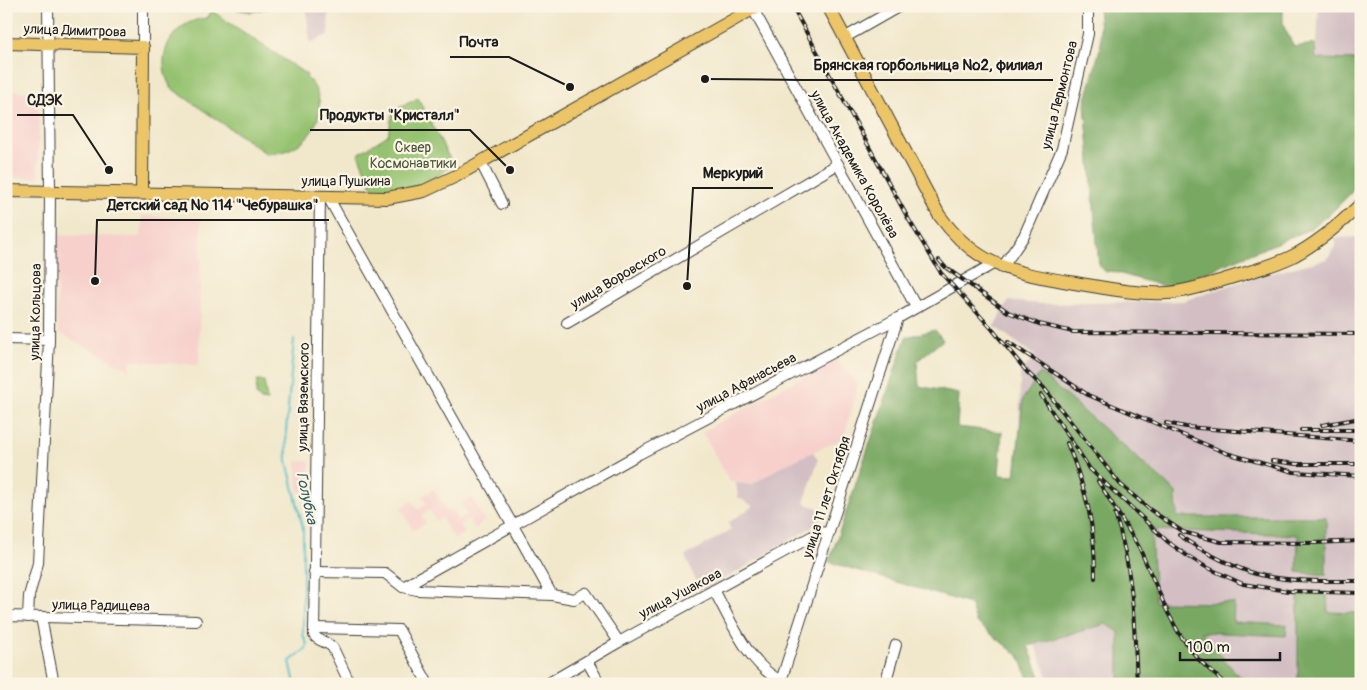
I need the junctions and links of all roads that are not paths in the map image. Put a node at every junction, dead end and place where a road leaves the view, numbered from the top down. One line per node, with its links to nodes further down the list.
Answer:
1 (48, 6): 9 (street, улица Кольцова)
2 (143, 6): 10 (street)
3 (828, 6): 7 (main road)
4 (900, 6): 7 (street)
5 (1088, 6): 19 (street, улица Лермонтова)
6 (755, 8): 11 (main road, улица Пушкина); 12 (street, улица Академика Королёва)
7 (844, 38): 19 (main road)
8 (6, 43): 9 (main road, улица Димитрова)
9 (48, 45): 10 (main road, улица Димитрова); 14 (street, улица Кольцова)
10 (143, 47): 15 (main road)
11 (481, 163): 16 (main road, улица Пушкина); 17 (street)
12 (838, 164): 20 (street, улица Академика Королёва); 22 (street, улица Воровского)
13 (6, 191): 14 (main road, улица Пушкина)
14 (50, 192): 15 (main road, улица Пушкина); 24 (street, улица Кольцова)
15 (142, 193): 16 (main road, улица Пушкина)
16 (324, 197): 25 (street); 27 (street, улица Вяземского)
17 (502, 204)
18 (1361, 204): 19 (main road)
19 (998, 266): 20 (street, улица Афанасьева)
20 (916, 307): 21 (street, улица Афанасьева)
21 (898, 318): 25 (street, улица Афанасьева); 26 (street, улица 11 лет Октября)
22 (567, 323)
23 (6, 339): 24 (street)
24 (48, 340): 32 (street, улица Кольцова)
25 (511, 525): 28 (street, улица Афанасьева); 30 (street)
26 (829, 533): 29 (street, улица Ушакова); 39 (street, улица 11 лет Октября)
27 (314, 572): 28 (street); 35 (street, улица Вяземского)
28 (403, 587): 30 (street)
29 (714, 590): 36 (street, улица Ушакова); 39 (street)
30 (552, 595): 36 (street)
31 (6, 616): 32 (street, улица Радищева)
32 (28, 617): 33 (street, улица Радищева)
33 (41, 617): 34 (street, улица Радищева); 40 (street)
34 (196, 620)
35 (314, 628): 41 (street); 42 (street)
36 (618, 642): 38 (street, улица Ушакова)
37 (896, 645): 45 (street)
38 (587, 661): 43 (street, улица Ушакова); 44 (street)
39 (780, 682)
40 (54, 684)
41 (350, 684)
42 (428, 684)
43 (547, 684)
44 (600, 684)
45 (885, 684)

